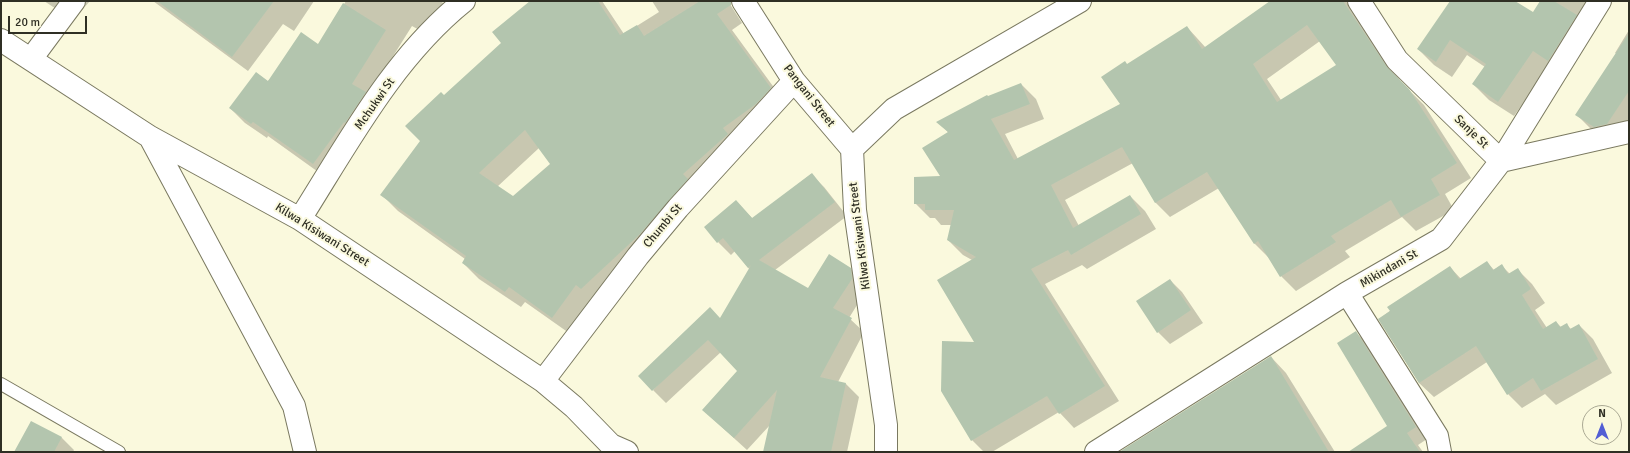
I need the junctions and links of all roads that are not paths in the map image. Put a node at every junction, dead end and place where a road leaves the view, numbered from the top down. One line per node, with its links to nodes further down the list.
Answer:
1 (74, 1): 8 (street)
2 (464, 1): 14 (street, Mchukwi St)
3 (743, 1): 9 (street, Pangani Street)
4 (1080, 1): 12 (street)
5 (1359, 1): 13 (street, Sanje St)
6 (1600, 1): 13 (street, Mikindani St)
7 (1, 40): 8 (street, Kilwa Kisiwani Street)
8 (31, 58): 11 (street, Kilwa Kisiwani Street)
9 (794, 81): 12 (street, Pangani Street); 16 (street, Chumbi St)
10 (1629, 132): 13 (street)
11 (150, 137): 14 (street, Kilwa Kisiwani Street); 20 (street)
12 (852, 149): 21 (street, Kilwa Kisiwani Street)
13 (1501, 161): 15 (street, Mikindani St)
14 (300, 219): 16 (street, Kilwa Kisiwani Street)
15 (1348, 293): 22 (street, Mikindani St); 23 (street)
16 (543, 381): 18 (street, Kilwa Kisiwani Street)
17 (1, 384): 19 (lane)
18 (616, 450)
19 (118, 452)
20 (305, 452)
21 (886, 452)
22 (1096, 452)
23 (1440, 452)

